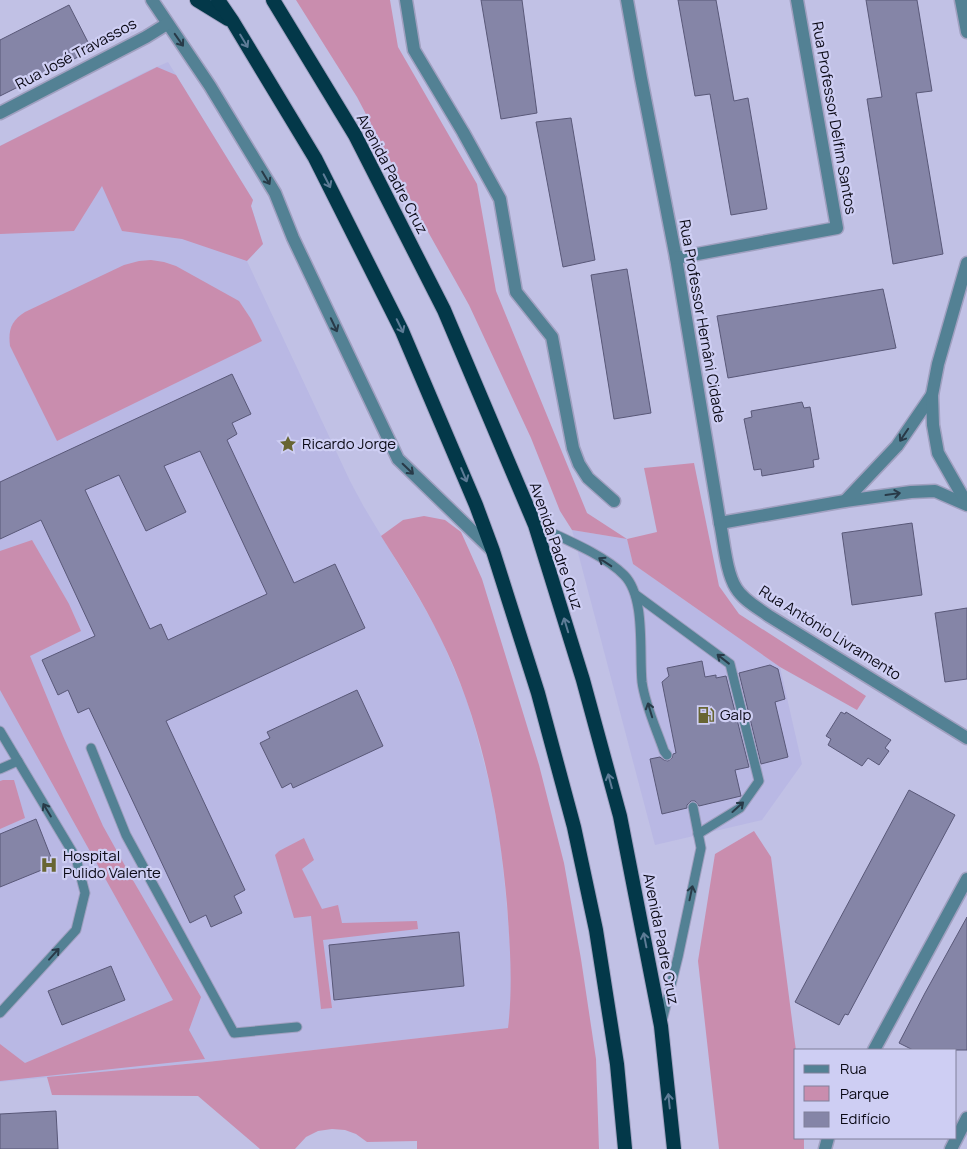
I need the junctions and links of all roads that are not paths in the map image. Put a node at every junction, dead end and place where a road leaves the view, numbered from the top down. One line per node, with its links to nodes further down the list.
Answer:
1 (152, 0): 10 (street)
2 (196, 0): 9 (highway)
3 (218, 0): 9 (highway)
4 (273, 0): 20 (highway, Avenida Padre Cruz)
5 (406, 0): 16 (street)
6 (627, 0): 13 (street, Rua Professor Hernâni Cidade)
7 (797, 0): 13 (street, Rua Professor Delfim Santos)
8 (961, 0): 11 (street)
9 (233, 22): 21 (highway, one-way to 21)
10 (167, 24): 12 (street, Rua José Travassos); 21 (street, one-way to 21)
11 (967, 32)
12 (0, 113)
13 (676, 258): 19 (street, Rua Professor Hernâni Cidade)
14 (967, 263): 15 (street)
15 (932, 395): 17 (street, one-way to 17); 18 (street)
16 (614, 501)
17 (845, 501): 18 (street, one-way to 18); 19 (street)
18 (967, 504)
19 (720, 523): 24 (street, Rua António Livramento)
20 (535, 525): 22 (lane, one-way to 20); 33 (highway, Avenida Padre Cruz, one-way to 20)
21 (493, 551): 38 (highway)
22 (636, 595): 26 (lane, one-way to 22); 30 (lane, one-way to 22)
23 (0, 731): 27 (lane)
24 (967, 738)
25 (91, 748): 34 (lane)
26 (667, 755)
27 (18, 762): 28 (lane); 32 (lane, one-way to 27)
28 (0, 769)
29 (693, 807): 30 (lane)
30 (698, 834): 33 (lane, one-way to 30)
31 (967, 878): 35 (street)
32 (0, 1013)
33 (661, 1026): 39 (highway, Avenida Padre Cruz, one-way to 33)
34 (297, 1027)
35 (875, 1049)
36 (967, 1118): 37 (street)
37 (957, 1137)
38 (625, 1149)
39 (674, 1149)

